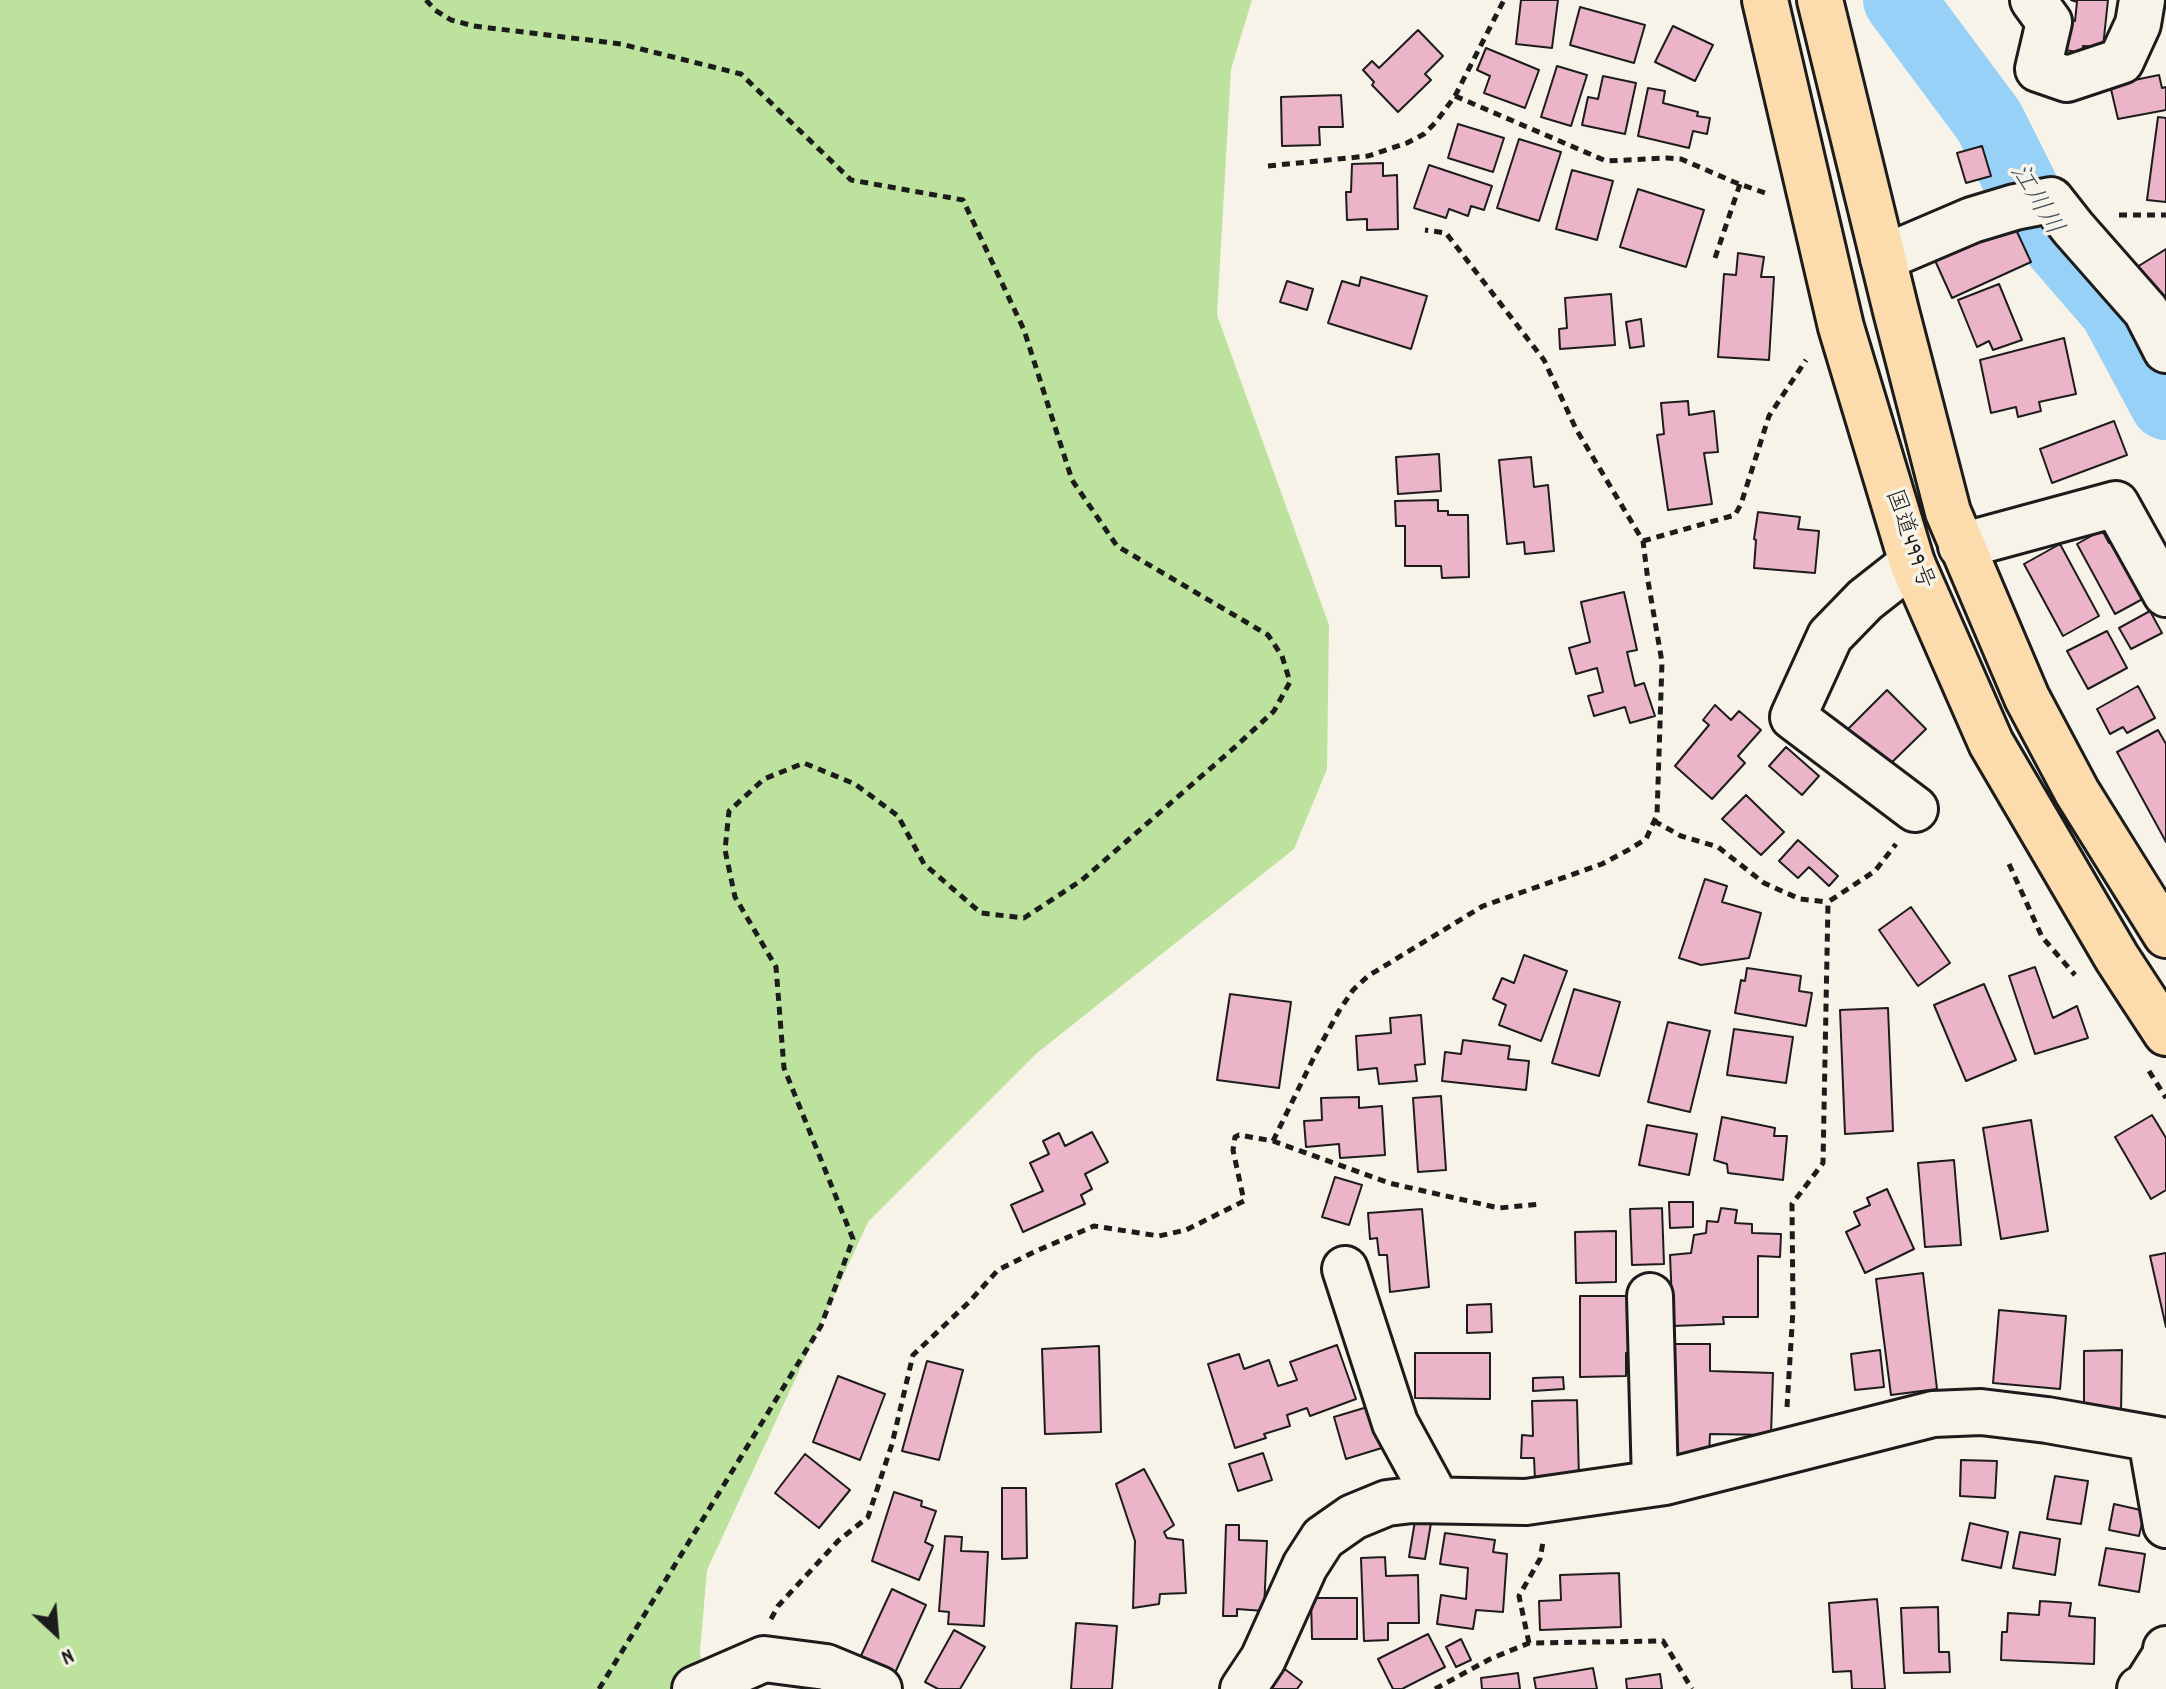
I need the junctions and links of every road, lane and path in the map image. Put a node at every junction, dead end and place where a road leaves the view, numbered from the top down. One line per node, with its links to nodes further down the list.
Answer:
1 (426, 0): 38 (path)
2 (1504, 0): 7 (path)
3 (1765, 0): 18 (highway, 国道499号)
4 (1820, 0): 13 (highway, 国道499号)
5 (2033, 0): 6 (street)
6 (2142, 0)
7 (1455, 96): 8 (path); 9 (path)
8 (1268, 166)
9 (1740, 184): 10 (path); 12 (path)
10 (1778, 197)
11 (1425, 230): 16 (path)
12 (1715, 258)
13 (1883, 258): 14 (street); 17 (highway, 国道499号)
14 (2166, 350)
15 (1808, 357): 16 (path)
16 (1643, 541): 21 (path)
17 (1961, 546): 19 (street); 23 (highway, 国道499号)
18 (1912, 563): 20 (street); 24 (highway, 国道499号)
19 (2166, 594)
20 (1915, 809): 22 (path)
21 (1654, 821): 22 (path); 25 (path)
22 (1828, 902): 30 (path)
23 (2166, 935)
24 (2166, 1033)
25 (1273, 1141): 26 (path); 37 (path)
26 (1542, 1204)
27 (1345, 1269): 33 (street)
28 (1650, 1296): 31 (street)
29 (2159, 1440): 30 (street); 34 (street)
30 (1785, 1451): 31 (street)
31 (1655, 1483): 32 (street)
32 (1552, 1498): 33 (street); 35 (path)
33 (1437, 1500): 41 (street)
34 (2166, 1525)
35 (1529, 1643): 42 (path); 43 (path)
36 (2166, 1649): 44 (street)
37 (747, 1667): 39 (street); 40 (street)
38 (599, 1689)
39 (695, 1689)
40 (879, 1689)
41 (1243, 1689)
42 (1435, 1689)
43 (1692, 1689)
44 (2140, 1689)

